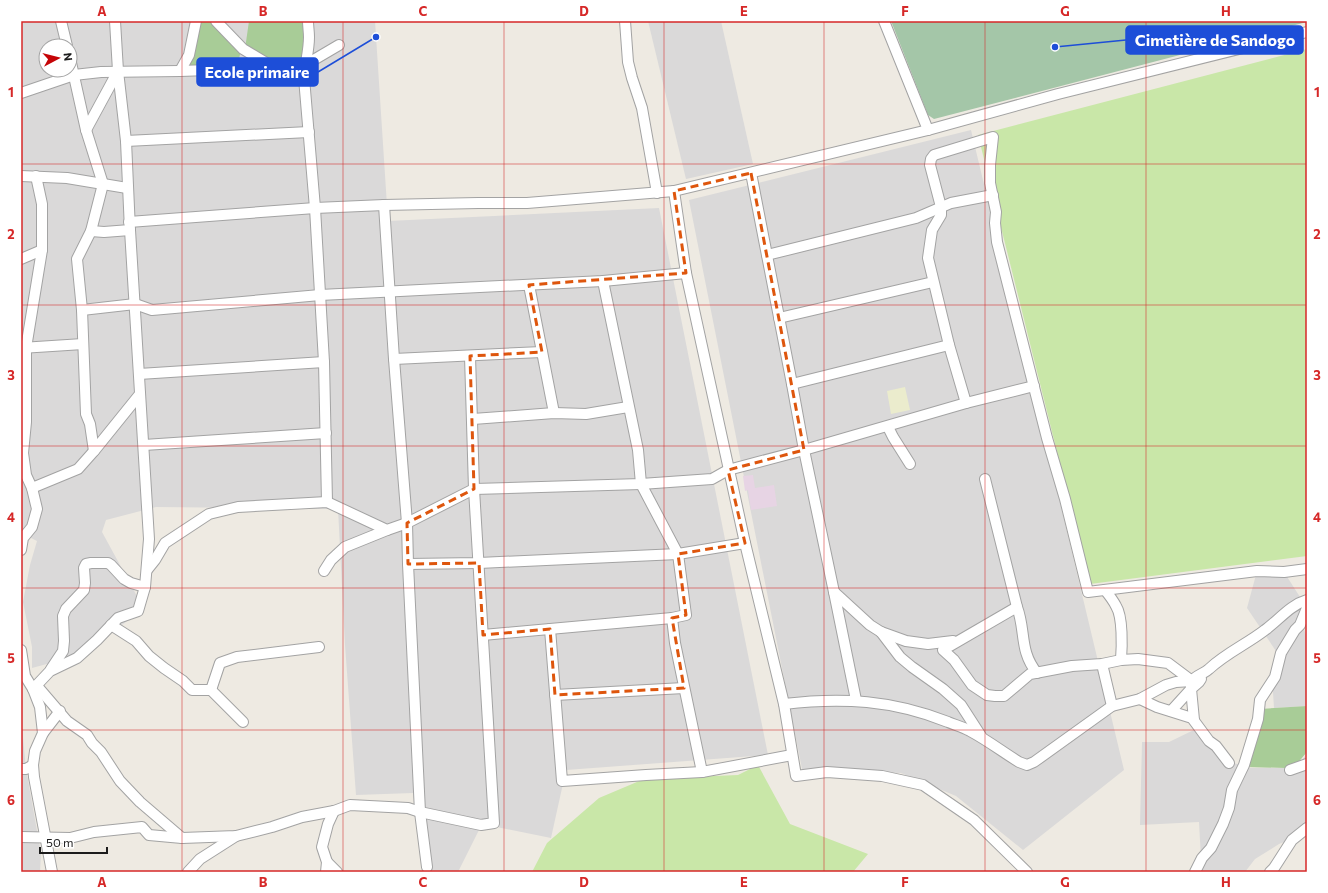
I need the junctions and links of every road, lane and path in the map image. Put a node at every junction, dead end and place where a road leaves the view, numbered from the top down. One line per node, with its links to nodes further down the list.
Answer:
1 (61, 21): 9 (street)
2 (115, 21): 13 (street)
3 (196, 21): 14 (street)
4 (216, 21): 12 (street)
5 (308, 21): 11 (street)
6 (625, 21): 29 (street)
7 (884, 21): 20 (street)
8 (1307, 32): 20 (street)
9 (65, 38)
10 (339, 46): 11 (street)
11 (305, 64): 12 (street); 21 (street)
12 (273, 67): 14 (street)
13 (118, 71): 14 (street); 15 (street); 19 (street); 22 (street)
14 (180, 71)
15 (78, 75)
16 (68, 78): 18 (street)
17 (74, 78): 19 (street)
18 (21, 93)
19 (86, 130): 26 (street)
20 (928, 130): 23 (street)
21 (309, 132): 22 (street); 33 (street)
22 (126, 141): 27 (street)
23 (751, 173): 28 (street); 37 (street)
24 (21, 176): 25 (street)
25 (36, 176): 26 (street); 36 (street)
26 (103, 184): 27 (street); 35 (street)
27 (127, 188): 34 (street)
28 (674, 191): 29 (street); 39 (street)
29 (657, 193): 31 (street)
30 (993, 195): 32 (street); 32 (street); 57 (street)
31 (384, 205): 33 (street); 43 (street)
32 (941, 206): 37 (street); 41 (street)
33 (315, 208): 34 (street); 44 (street)
34 (129, 226): 35 (street); 45 (street)
35 (91, 231): 46 (street)
36 (42, 250): 38 (street); 50 (street)
37 (767, 255): 47 (street)
38 (21, 259)
39 (686, 274): 40 (street); 69 (street)
40 (603, 281): 42 (street); 60 (street)
41 (933, 282): 47 (street); 49 (street)
42 (529, 285): 43 (street); 51 (street)
43 (390, 291): 44 (street); 53 (street)
44 (320, 295): 45 (street); 54 (street)
45 (135, 304): 46 (street); 55 (street)
46 (82, 310): 48 (street)
47 (779, 318): 56 (street)
48 (83, 344): 50 (street); 67 (street)
49 (950, 345): 56 (street); 59 (street)
50 (23, 348): 72 (street)
51 (542, 352): 52 (street); 61 (street)
52 (470, 356): 53 (street); 62 (street)
53 (394, 359): 75 (street)
54 (324, 362): 55 (street); 64 (street)
55 (139, 374): 58 (street)
56 (792, 384): 66 (street)
57 (1034, 386): 59 (street); 86 (street)
58 (140, 394): 65 (street); 67 (street)
59 (966, 403): 63 (street)
60 (628, 407): 61 (street); 71 (street)
61 (554, 413): 62 (street)
62 (473, 419): 73 (street)
63 (888, 427): 66 (street); 68 (street)
64 (326, 433): 65 (street); 74 (street)
65 (144, 445): 83 (street)
66 (804, 450): 69 (street); 87 (street)
67 (94, 451): 72 (street)
68 (910, 464)
69 (728, 470): 71 (street); 77 (street)
70 (985, 479): 89 (street)
71 (641, 484): 73 (street); 79 (street)
72 (32, 488): 78 (street)
73 (474, 489): 75 (street); 80 (street)
74 (327, 502): 76 (street); 83 (street)
75 (407, 523): 76 (street); 81 (street)
76 (386, 530): 84 (street)
77 (745, 543): 79 (street); 111 (street)
78 (21, 550)
79 (678, 554): 80 (street); 91 (street)
80 (480, 563): 81 (street); 95 (street)
81 (408, 564): 127 (street)
82 (1307, 569): 86 (street)
83 (147, 570): 85 (street)
84 (324, 571)
85 (145, 587): 92 (street); 101 (street)
86 (1105, 590): 99 (street)
87 (834, 592): 94 (street); 110 (street)
88 (1307, 600): 104 (street)
89 (1017, 607): 96 (street); 102 (street)
90 (1307, 608): 139 (street)
91 (672, 618): 93 (street); 106 (street)
92 (111, 625): 101 (street); 107 (street)
93 (550, 629): 95 (street); 108 (street)
94 (881, 632): 96 (street); 118 (street)
95 (483, 635): 127 (street)
96 (958, 641): 102 (street)
97 (319, 647): 107 (street)
98 (21, 650): 103 (street)
99 (1121, 660): 100 (street); 104 (street)
100 (1102, 664): 102 (street); 112 (street)
101 (50, 671): 105 (street)
102 (1037, 673)
103 (23, 674): 105 (street)
104 (1191, 684): 109 (street); 114 (street); 115 (street)
105 (35, 688): 113 (street); 117 (street)
106 (684, 688): 108 (street); 125 (street)
107 (211, 690): 116 (street)
108 (555, 695): 125 (street)
109 (1140, 699): 112 (street); 114 (street)
110 (856, 700): 111 (street); 118 (street)
111 (784, 704): 119 (street)
112 (1112, 706): 118 (street)
113 (60, 711): 117 (street); 132 (street)
114 (1170, 711): 115 (street)
115 (1194, 720): 120 (street)
116 (243, 722)
117 (43, 733): 122 (street)
118 (983, 739)
119 (792, 755): 125 (street); 138 (street)
120 (1230, 762)
121 (1307, 764): 124 (street)
122 (33, 765): 123 (street); 131 (street)
123 (21, 769)
124 (1290, 770)
125 (702, 772)
126 (334, 811): 127 (street); 129 (street); 133 (street)
127 (420, 812): 134 (street)
128 (1307, 828): 140 (street)
129 (236, 836): 132 (street); 136 (street)
130 (21, 837): 131 (street)
131 (45, 838): 132 (street); 135 (street)
132 (182, 838)
133 (326, 867): 137 (street)
134 (427, 867)
135 (52, 872)
136 (188, 872)
137 (337, 872)
138 (1027, 872)
139 (1195, 872)
140 (1270, 872)

